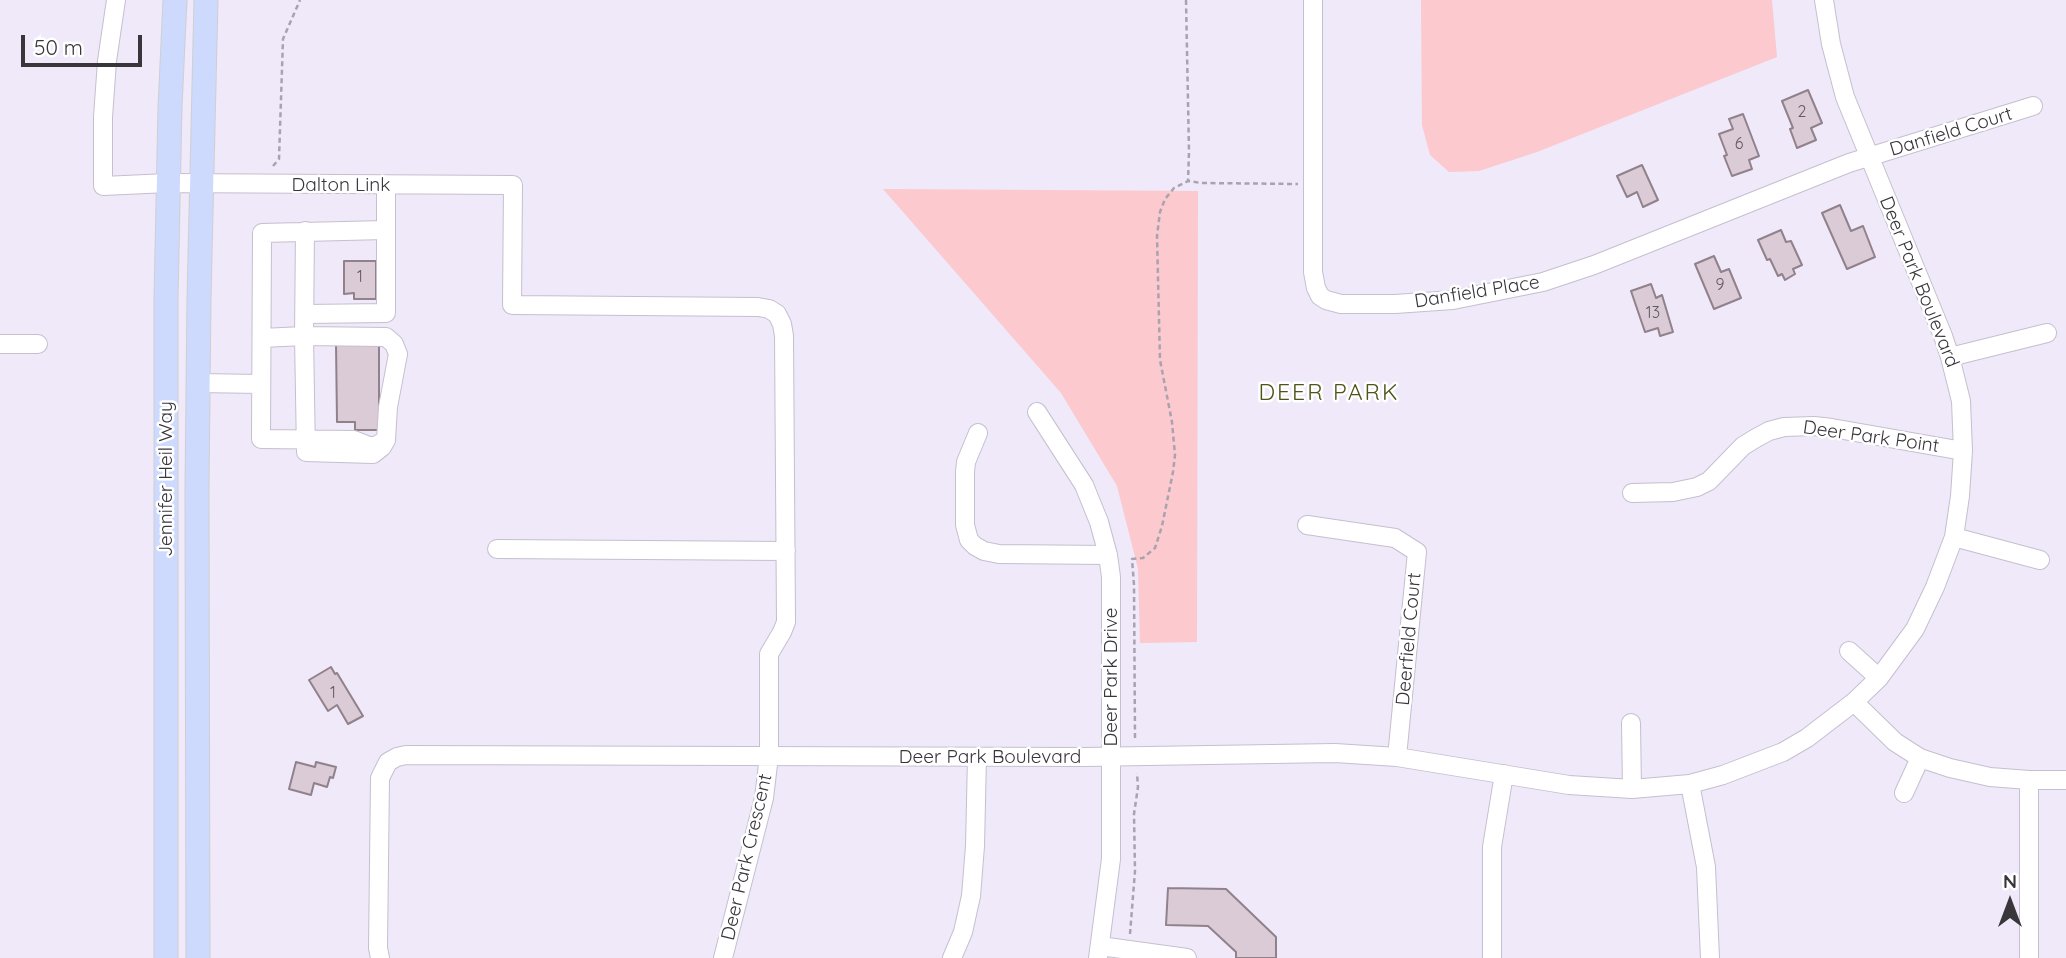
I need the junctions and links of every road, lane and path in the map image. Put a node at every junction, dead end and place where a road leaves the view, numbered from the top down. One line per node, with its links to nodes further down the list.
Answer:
1 (116, 0): 11 (street, Dalton Link)
2 (175, 0): 11 (main road, Jennifer Heil Way)
3 (206, 0): 12 (main road, Jennifer Heil Way)
4 (300, 0): 13 (path)
5 (1186, 0): 10 (path)
6 (1313, 0): 14 (street, Danfield Place)
7 (1824, 0): 9 (street, Deer Park Boulevard)
8 (2033, 106): 9 (street, Danfield Court)
9 (1868, 157): 14 (street, Danfield Place); 25 (street, Deer Park Boulevard)
10 (1188, 181): 14 (path); 38 (path)
11 (168, 183): 12 (street, Dalton Link); 56 (main road, Jennifer Heil Way)
12 (201, 183): 13 (street, Dalton Link); 26 (main road, Jennifer Heil Way)
13 (257, 184): 15 (street, Dalton Link)
14 (1313, 184)
15 (386, 185): 16 (street, Dalton Link); 17 (street)
16 (513, 185): 36 (street, Deer Park Crescent)
17 (385, 230): 18 (street); 19 (street)
18 (305, 231): 19 (street); 22 (street)
19 (306, 314): 21 (street)
20 (2048, 333): 25 (street)
21 (304, 336): 22 (street); 30 (street); 30 (street)
22 (262, 338): 27 (street)
23 (0, 344): 24 (street)
24 (38, 344)
25 (1950, 357): 31 (street, Deer Park Boulevard)
26 (198, 383): 27 (street); 57 (main road, Jennifer Heil Way)
27 (261, 384): 30 (street)
28 (1037, 412): 37 (street, Deer Park Drive)
29 (978, 433): 37 (street)
30 (305, 446)
31 (1964, 451): 32 (street, Deer Park Point); 34 (street, Deer Park Boulevard)
32 (1632, 493)
33 (1307, 525): 47 (street, Deerfield Court)
34 (1954, 537): 39 (street); 41 (street, Deer Park Boulevard)
35 (497, 549): 36 (street)
36 (786, 551): 44 (street, Deer Park Crescent)
37 (1108, 555): 45 (street, Deer Park Drive)
38 (1132, 559)
39 (2040, 560)
40 (1849, 651): 41 (street)
41 (1879, 678): 42 (street, Deer Park Boulevard)
42 (1854, 702): 48 (street); 52 (street, Deer Park Boulevard)
43 (1631, 723): 53 (street)
44 (769, 756): 46 (street, Deer Park Boulevard); 58 (street, Deer Park Boulevard); 59 (street, Deer Park Crescent)
45 (1111, 756): 46 (street, Deer Park Boulevard); 47 (street, Deer Park Boulevard); 55 (street, Deer Park Drive)
46 (976, 757): 60 (street)
47 (1397, 757): 49 (street, Deer Park Boulevard)
48 (1920, 758): 50 (street); 54 (street)
49 (1504, 774): 53 (street, Deer Park Boulevard); 62 (street)
50 (2029, 780): 51 (street); 64 (street)
51 (2066, 780)
52 (1690, 784): 53 (street, Deer Park Boulevard); 63 (street)
53 (1632, 789)
54 (1904, 793)
55 (1099, 952): 61 (street)
56 (166, 958)
57 (198, 958)
58 (380, 958)
59 (723, 958)
60 (951, 958)
61 (1187, 958)
62 (1492, 958)
63 (1710, 958)
64 (2029, 958)

